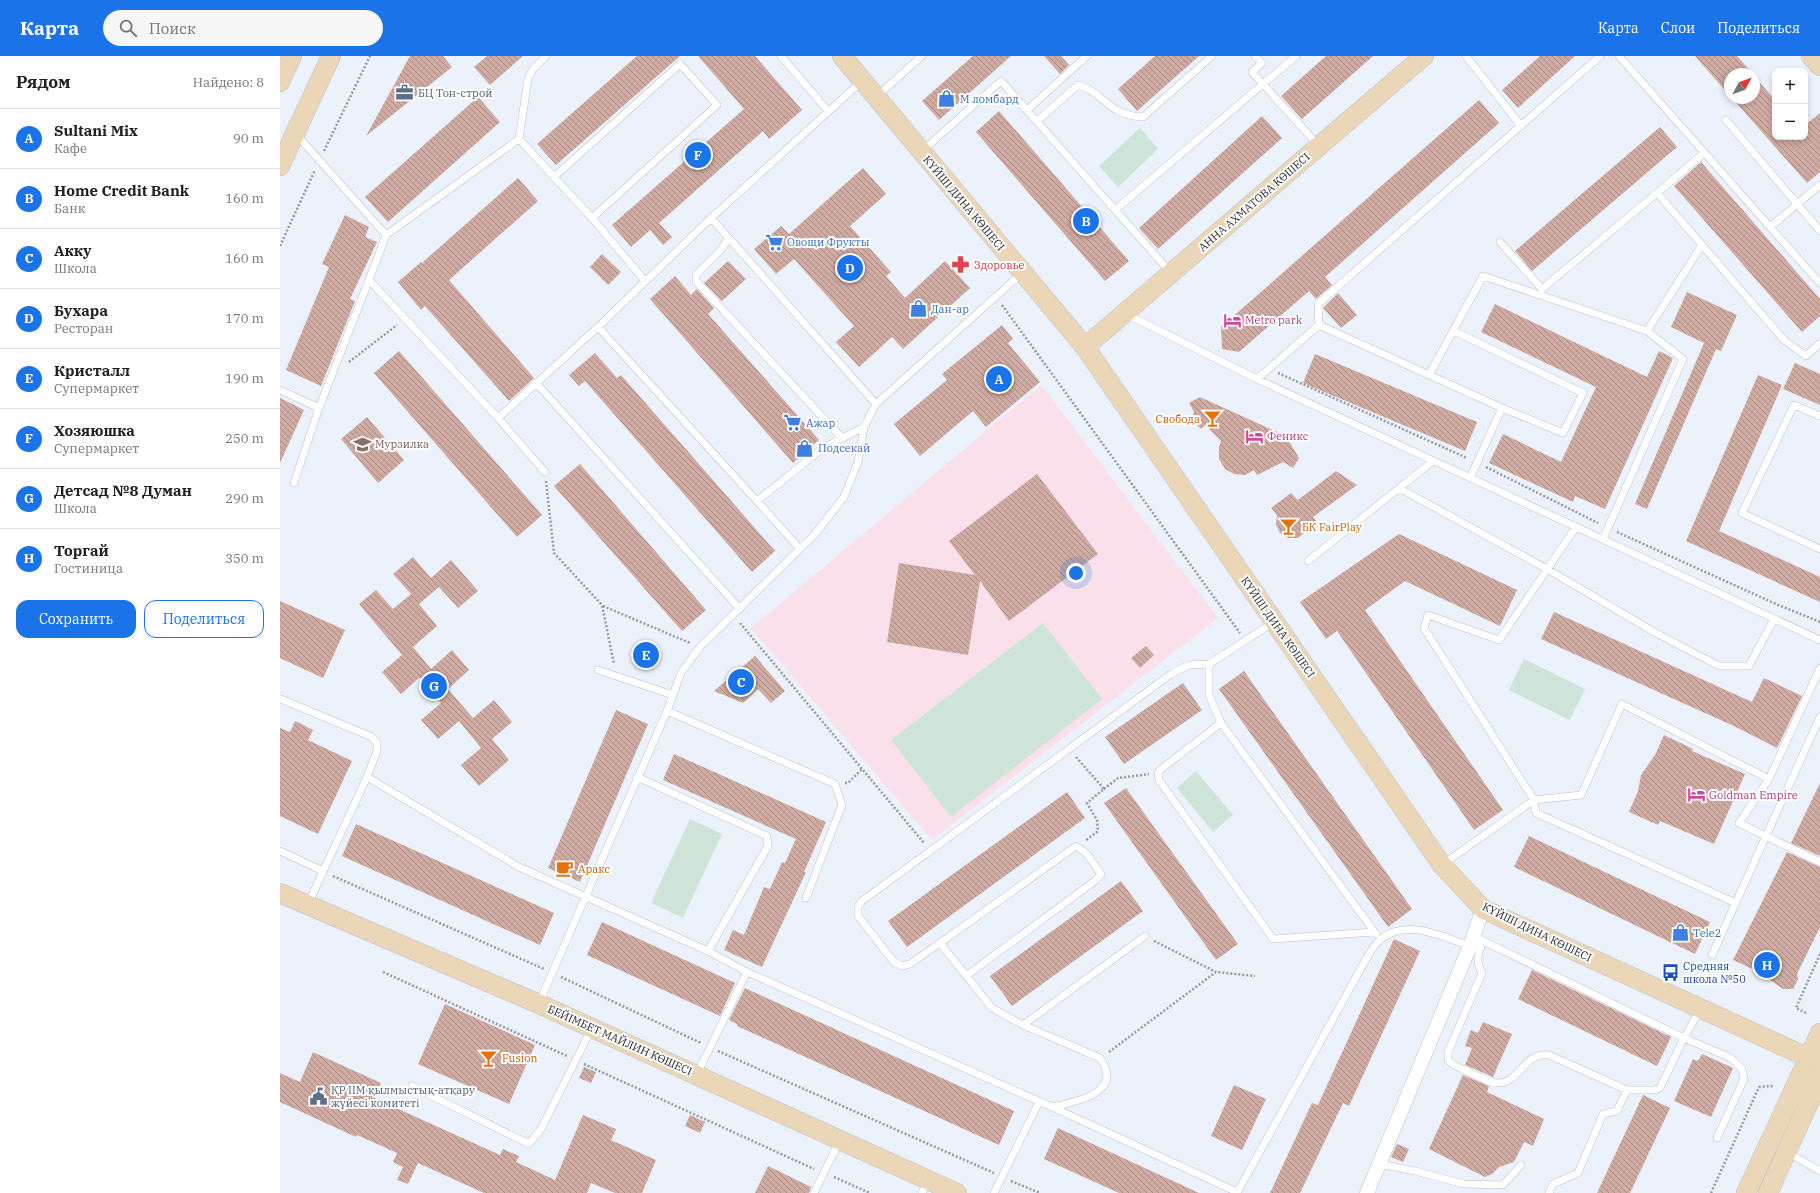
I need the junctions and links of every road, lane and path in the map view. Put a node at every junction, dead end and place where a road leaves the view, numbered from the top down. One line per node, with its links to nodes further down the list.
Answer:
1 (292, 56): 18 (street)
2 (331, 56): 26 (street)
3 (546, 56): 27 (lane)
4 (781, 56): 22 (lane)
5 (842, 56): 17 (street, КҮЙШІ ДИНА КӨШЕСІ)
6 (922, 56): 20 (lane)
7 (1087, 56): 21 (lane)
8 (1212, 56): 24 (lane)
9 (1255, 56): 19 (lane)
10 (1296, 56): 19 (lane)
11 (1424, 56): 28 (street, АННА АХМАТОВА КӨШЕСІ)
12 (1466, 56): 25 (lane)
13 (1600, 56): 25 (lane)
14 (1620, 56): 30 (lane)
15 (1812, 56): 16 (street)
16 (1820, 66)
17 (862, 81): 20 (street, КҮЙШІ ДИНА КӨШЕСІ); 22 (lane)
18 (280, 82)
19 (1263, 85): 28 (lane); 36 (lane)
20 (876, 97): 29 (street, КҮЙШІ ДИНА КӨШЕСІ)
21 (1027, 110): 24 (lane); 29 (lane)
22 (828, 111): 38 (lane)
23 (1726, 120): 35 (lane)
24 (1037, 121): 36 (lane)
25 (1521, 126): 53 (lane)
26 (296, 133): 31 (street); 41 (lane)
27 (519, 139): 32 (lane); 41 (lane)
28 (1319, 146): 46 (street, АННА АХМАТОВА КӨШЕСІ)
29 (921, 151): 45 (street, КҮЙШІ ДИНА КӨШЕСІ)
30 (1704, 153): 34 (lane); 39 (lane)
31 (280, 166)
32 (554, 177): 37 (lane); 37 (lane)
33 (1820, 185): 35 (lane)
34 (1657, 194): 43 (lane); 44 (lane)
35 (1797, 205): 39 (lane); 40 (lane)
36 (1116, 210): 46 (lane)
37 (592, 218): 48 (lane)
38 (711, 218): 42 (lane); 48 (lane)
39 (1770, 227): 49 (lane)
40 (1820, 231)
41 (386, 235): 47 (lane)
42 (729, 238): 65 (lane); 71 (lane)
43 (1500, 242)
44 (1702, 245): 56 (lane); 57 (lane)
45 (1023, 273): 50 (lane); 58 (street, КҮЙШІ ДИНА КӨШЕСІ)
46 (1171, 273): 51 (street, АННА АХМАТОВА КӨШЕСІ)
47 (369, 280): 52 (lane); 60 (lane)
48 (645, 280): 54 (lane)
49 (1820, 283)
50 (996, 297): 65 (lane); 93 (path)
51 (1124, 313): 58 (street, АННА АХМАТОВА КӨШЕСІ); 62 (lane)
52 (405, 318): 60 (path); 69 (lane)
53 (1320, 325): 59 (lane); 61 (lane)
54 (598, 327): 63 (lane); 78 (lane)
55 (1454, 331): 56 (lane); 61 (lane); 67 (lane)
56 (1648, 331): 80 (lane)
57 (1820, 343)
58 (1085, 347): 90 (street, КҮЙШІ ДИНА КӨШЕСІ)
59 (1269, 369): 62 (lane); 73 (path)
60 (334, 370): 66 (lane)
61 (1429, 375): 67 (lane)
62 (1257, 379): 72 (lane)
63 (537, 384): 69 (lane); 87 (lane)
64 (280, 390): 66 (lane)
65 (876, 404): 70 (lane)
66 (319, 408): 76 (lane)
67 (1502, 408): 73 (lane)
68 (1820, 416): 83 (lane)
69 (498, 418): 74 (lane)
70 (864, 427): 71 (lane); 82 (lane)
71 (842, 438): 78 (lane)
72 (1433, 461): 75 (lane); 77 (lane)
73 (1477, 462): 75 (lane); 80 (path)
74 (545, 472): 86 (path)
75 (1470, 478): 79 (lane)
76 (294, 483)
77 (1399, 488): 84 (lane); 85 (lane)
78 (758, 501): 82 (lane)
79 (1576, 527): 81 (lane); 85 (lane)
80 (1608, 528): 81 (lane); 91 (path)
81 (1603, 539): 89 (lane)
82 (800, 549): 87 (lane)
83 (1820, 549)
84 (1308, 561)
85 (1547, 569): 89 (lane); 112 (lane)
86 (602, 605): 94 (path); 98 (path)
87 (740, 609): 88 (lane)
88 (733, 615): 94 (lane); 105 (path)
89 (1774, 619): 92 (lane)
90 (1274, 622): 93 (lane); 118 (street, КҮЙШІ ДИНА КӨШЕСІ)
91 (1820, 622)
92 (1820, 640)
93 (1245, 641): 95 (lane)
94 (700, 648): 99 (lane)
95 (1209, 664): 103 (lane); 104 (lane)
96 (1820, 668): 109 (lane)
97 (598, 670): 98 (lane)
98 (617, 676): 99 (lane)
99 (672, 695): 101 (lane)
100 (281, 699): 107 (lane)
101 (666, 711): 108 (lane); 110 (lane)
102 (1820, 717): 113 (lane)
103 (1222, 724): 106 (lane); 126 (lane)
104 (1069, 749): 111 (path); 116 (lane)
105 (862, 769): 110 (path); 116 (path)
106 (1158, 773): 111 (path); 126 (lane)
107 (367, 777): 119 (lane); 121 (lane)
108 (637, 778): 121 (lane); 131 (lane)
109 (1768, 779): 112 (lane); 113 (lane)
110 (835, 784): 122 (lane)
111 (1104, 789): 114 (path)
112 (1534, 800): 118 (lane); 123 (lane)
113 (1766, 836): 117 (lane); 123 (lane)
114 (1076, 846): 130 (lane); 138 (lane)
115 (280, 851): 119 (lane)
116 (931, 851): 130 (lane)
117 (1820, 862)
118 (1442, 865): 125 (street, КҮЙШІ ДИНА КӨШЕСІ)
119 (323, 871): 124 (lane); 135 (path)
120 (280, 893): 124 (street, БЕЙІМБЕТ МАЙЛИН КӨШЕСІ)
121 (586, 898): 131 (lane); 135 (lane)
122 (806, 898)
123 (1736, 903): 133 (lane)
124 (308, 904): 140 (street, БЕЙІМБЕТ МАЙЛИН КӨШЕСІ)
125 (1483, 909): 129 (street); 141 (street, КҮЙШІ ДИНА КӨШЕСІ)
126 (1374, 932): 128 (lane)
127 (1145, 936): 137 (path); 143 (lane)
128 (1381, 938): 129 (lane); 172 (lane)
129 (1475, 941): 146 (lane); 155 (lane); 161 (street)
130 (940, 943): 138 (lane)
131 (708, 951): 136 (lane)
132 (1820, 954): 142 (path)
133 (1712, 955)
134 (383, 972): 149 (path)
135 (553, 972): 140 (lane); 147 (path)
136 (747, 972): 147 (lane); 156 (lane)
137 (1216, 972): 139 (path); 148 (path)
138 (966, 976): 143 (lane)
139 (1255, 976)
140 (539, 1004): 144 (street, БЕЙІМБЕТ МАЙЛИН КӨШЕСІ)
141 (1701, 1008): 146 (lane); 150 (street, КҮЙШІ ДИНА КӨШЕСІ)
142 (1806, 1013)
143 (1023, 1025): 148 (lane)
144 (592, 1028): 149 (lane); 151 (street, БЕЙІМБЕТ МАЙЛИН КӨШЕСІ)
145 (1820, 1033): 150 (street)
146 (1684, 1038): 155 (lane); 158 (lane)
147 (710, 1048): 151 (lane); 165 (path)
148 (1100, 1058): 157 (lane)
149 (576, 1060): 153 (lane); 164 (path)
150 (1814, 1060): 160 (street)
151 (696, 1075): 159 (street, БЕЙІМБЕТ МАЙЛИН КӨШЕСІ)
152 (1820, 1078): 160 (street)
153 (412, 1086)
154 (1773, 1086): 175 (path)
155 (1626, 1090): 174 (lane)
156 (1039, 1102): 157 (lane); 165 (lane)
157 (1052, 1108): 172 (lane)
158 (1717, 1138)
159 (840, 1140): 164 (lane); 166 (street, БЕЙІМБЕТ МАЙЛИН КӨШЕСІ)
160 (1778, 1147): 163 (lane); 176 (street); 177 (street)
161 (1380, 1164): 162 (lane); 173 (street)
162 (1521, 1165)
163 (1820, 1170)
164 (824, 1173): 167 (lane); 168 (path)
165 (1002, 1177): 170 (lane); 171 (path)
166 (925, 1186): 169 (street, БЕЙІМБЕТ МАЙЛИН КӨШЕСІ)
167 (814, 1193)
168 (870, 1193)
169 (957, 1193)
170 (994, 1193)
171 (1040, 1193)
172 (1237, 1193)
173 (1367, 1193)
174 (1549, 1193)
175 (1711, 1193)
176 (1746, 1193)
177 (1768, 1193)

